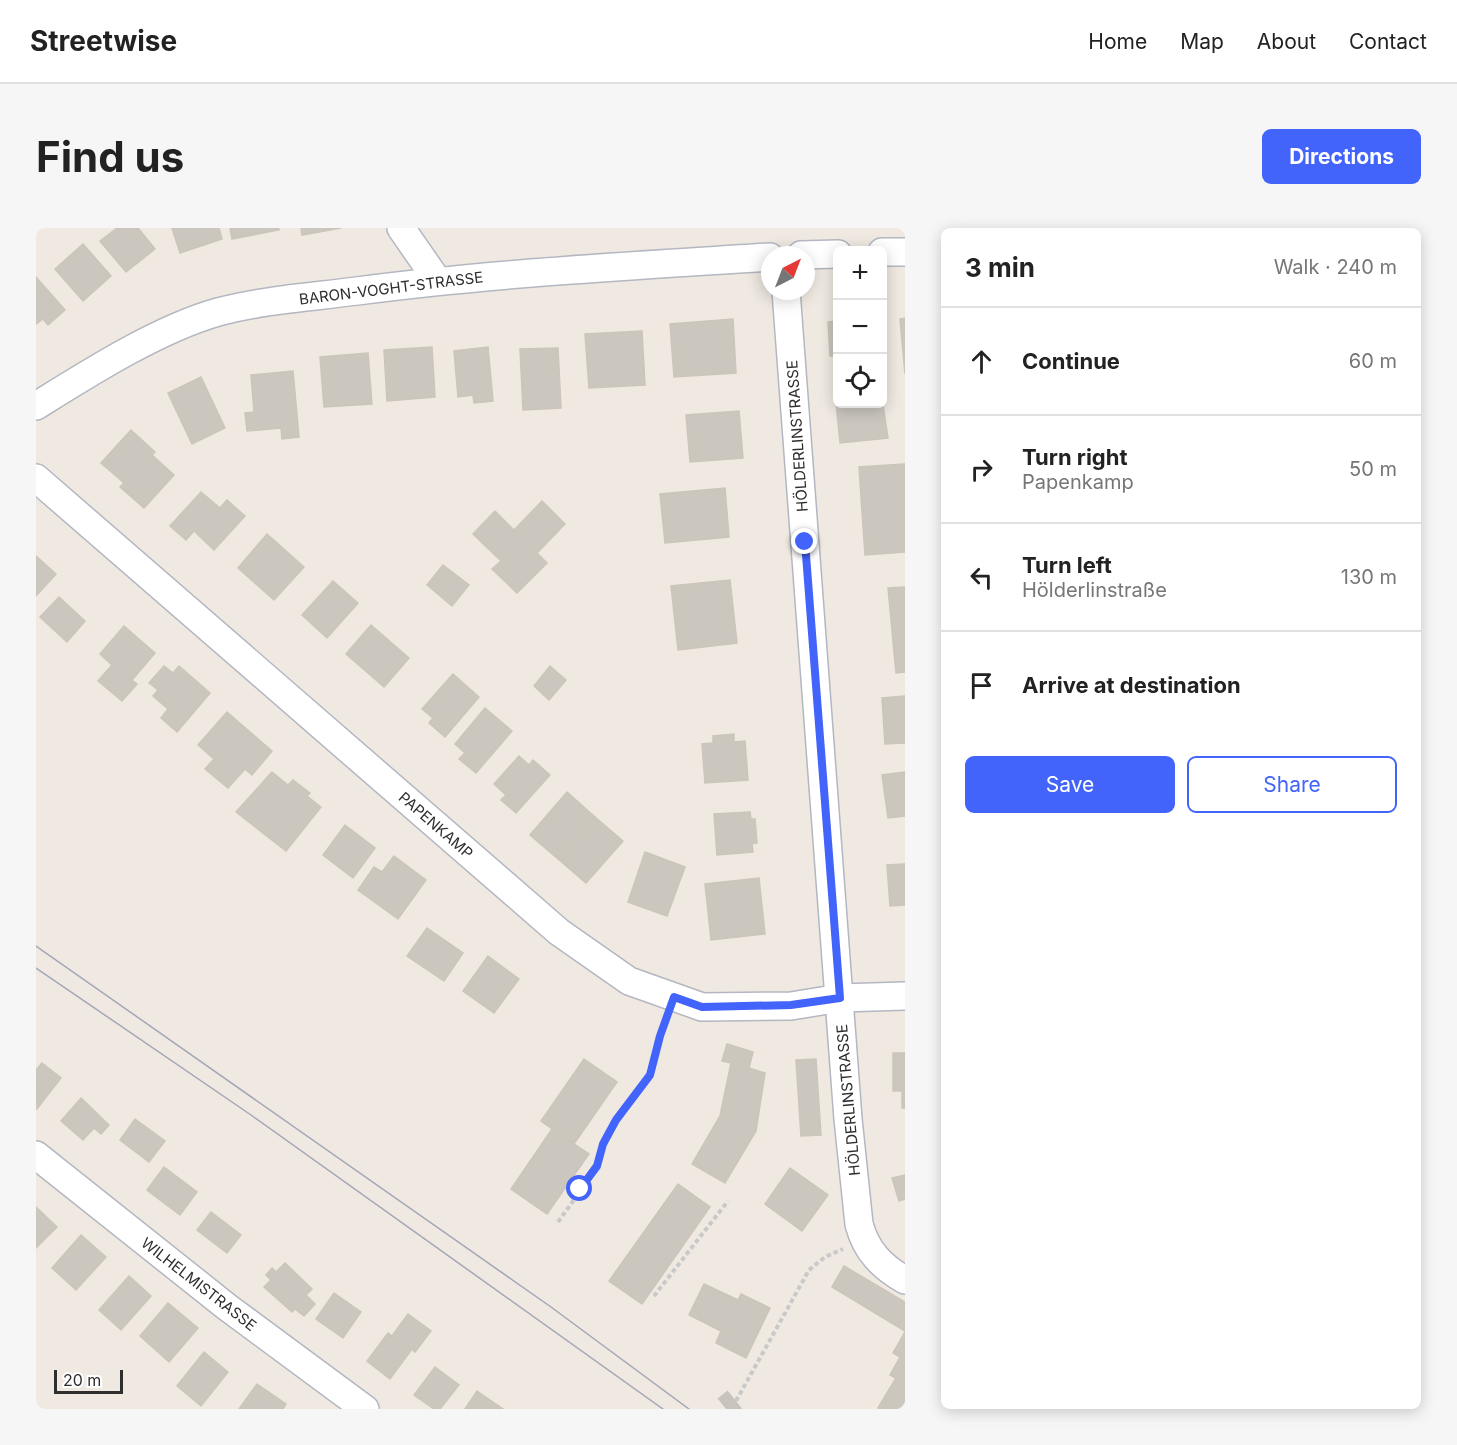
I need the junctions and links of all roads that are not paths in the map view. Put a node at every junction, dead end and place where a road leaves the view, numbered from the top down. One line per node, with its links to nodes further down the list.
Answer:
1 (401, 228): 7 (street)
2 (887, 252): 3 (street)
3 (905, 252)
4 (833, 254): 5 (street)
5 (815, 255)
6 (761, 257): 7 (street, BARON-VOGHT-STRASSE)
7 (437, 280): 9 (street, BARON-VOGHT-STRASSE)
8 (787, 300): 12 (street, HÖLDERLINSTRASSE)
9 (36, 406)
10 (36, 478): 12 (street, PAPENKAMP)
11 (905, 996): 12 (street, PAPENKAMP)
12 (840, 998): 14 (street, HÖLDERLINSTRASSE)
13 (36, 1155): 15 (street, WILHELMISTRASSE)
14 (905, 1280)
15 (365, 1409)

